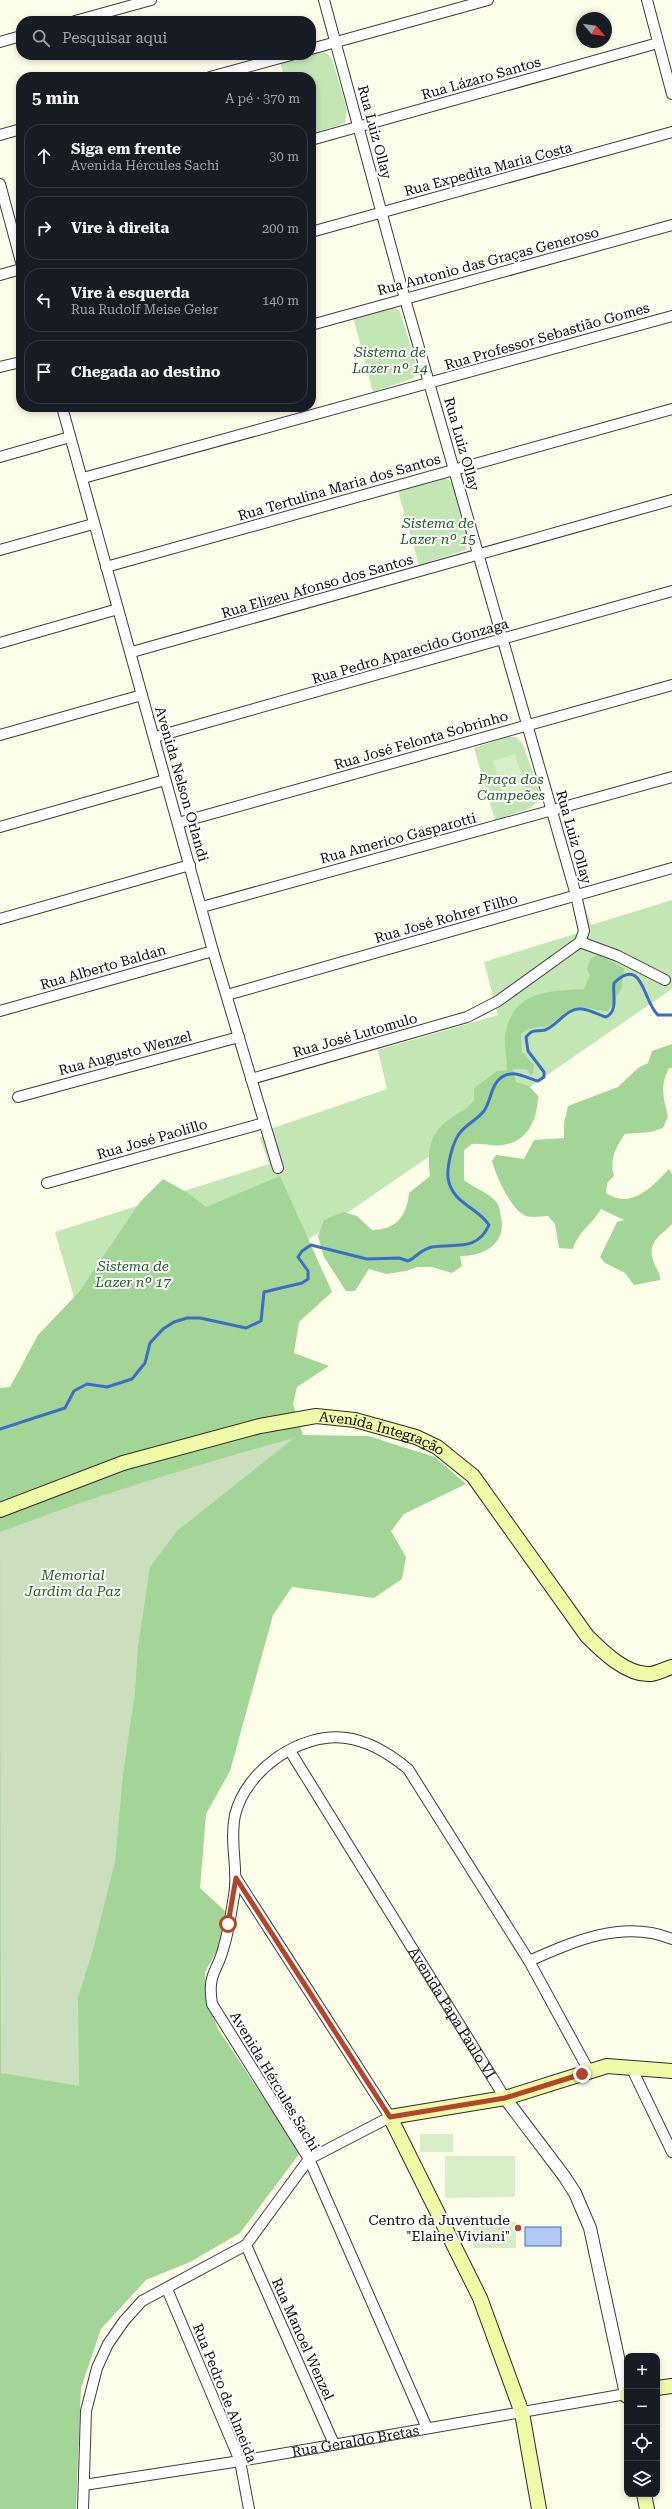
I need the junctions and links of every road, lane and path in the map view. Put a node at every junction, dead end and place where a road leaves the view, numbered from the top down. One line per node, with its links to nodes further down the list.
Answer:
1 (151, 0): 5 (street)
2 (324, 0): 8 (street, Rua Luiz Ollay)
3 (488, 0): 8 (street)
4 (649, 1): 9 (street)
5 (93, 16)
6 (16, 37): 7 (street)
7 (0, 42)
8 (337, 42): 10 (street); 14 (street, Rua Luiz Ollay)
9 (658, 43): 13 (street); 14 (street, Rua Lázaro Santos)
10 (316, 48)
11 (273, 60): 12 (street)
12 (228, 72)
13 (672, 94)
14 (358, 127): 18 (street, Rua Lázaro Santos); 20 (street, Rua Luiz Ollay)
15 (16, 130): 17 (street)
16 (672, 132): 20 (street, Rua Expedita Maria Costa)
17 (0, 134)
18 (316, 139)
19 (0, 184): 21 (street)
20 (382, 212): 23 (street, Rua Expedita Maria Costa); 26 (street, Rua Luiz Ollay)
21 (16, 221)
22 (672, 225): 26 (street, Rua Antonio das Graças Generoso)
23 (316, 231)
24 (16, 270): 25 (street)
25 (0, 275)
26 (405, 299): 28 (street, Rua Antonio das Graças Generoso); 31 (street, Rua Luiz Ollay)
27 (672, 316): 31 (street, Rua Professor Sebastião Gomes)
28 (316, 324)
29 (16, 363): 30 (street)
30 (0, 367)
31 (430, 383): 36 (street, Rua Luiz Ollay); 37 (street, Rua Professor Sebastião Gomes)
32 (672, 409): 36 (street, Rua Tertulina Maria dos Santos)
33 (63, 412): 34 (street, Avenida Nelson Orlandi)
34 (70, 437): 35 (street); 37 (street, Avenida Nelson Orlandi)
35 (0, 457)
36 (454, 469): 41 (street, Rua Luiz Ollay); 42 (street, Rua Tertulina Maria dos Santos)
37 (83, 478): 39 (street, Avenida Nelson Orlandi)
38 (672, 500): 41 (street, Rua Elizeu Afonso dos Santos)
39 (93, 524): 40 (street); 42 (street, Avenida Nelson Orlandi)
40 (0, 550)
41 (478, 556): 45 (street, Rua Luiz Ollay); 47 (street, Rua Elizeu Afonso dos Santos)
42 (106, 567): 44 (street, Avenida Nelson Orlandi)
43 (672, 591): 45 (street, Rua Pedro Aparecido Gonzaga)
44 (118, 610): 46 (street); 47 (street, Avenida Nelson Orlandi)
45 (503, 639): 50 (street, Rua Luiz Ollay); 52 (street, Rua Pedro Aparecido Gonzaga)
46 (0, 642)
47 (132, 652): 49 (street, Avenida Nelson Orlandi)
48 (672, 684): 50 (street, Rua José Felonta Sobrinho)
49 (142, 695): 51 (street); 52 (street, Avenida Nelson Orlandi)
50 (528, 725): 55 (street, Rua Luiz Ollay); 56 (street, Rua José Felonta Sobrinho)
51 (0, 735)
52 (155, 737): 54 (street, Avenida Nelson Orlandi)
53 (672, 777): 55 (street, Rua Americo Gasparotti)
54 (165, 780): 56 (street, Avenida Nelson Orlandi); 57 (street)
55 (551, 810): 60 (street, Rua Luiz Ollay); 61 (street, Rua Americo Gasparotti)
56 (178, 823): 58 (street, Avenida Nelson Orlandi)
57 (0, 827)
58 (190, 865): 61 (street, Avenida Nelson Orlandi); 62 (street)
59 (672, 868): 60 (street, Rua José Rohrer Filho)
60 (576, 895): 63 (street, Rua Luiz Ollay); 66 (street, Rua José Rohrer Filho)
61 (202, 907): 64 (street, Avenida Nelson Orlandi)
62 (0, 919)
63 (580, 942): 65 (street); 69 (street, Rua José Lutomulo)
64 (214, 951): 66 (street, Avenida Nelson Orlandi); 67 (street, Rua Alberto Baldan)
65 (665, 980)
66 (227, 995): 68 (street, Avenida Nelson Orlandi)
67 (0, 1011)
68 (239, 1037): 69 (street, Avenida Nelson Orlandi); 70 (street, Rua Augusto Wenzel)
69 (251, 1079): 71 (street, Avenida Nelson Orlandi)
70 (18, 1097)
71 (264, 1123): 72 (street, Avenida Nelson Orlandi); 73 (street, Rua José Paolillo)
72 (278, 1168)
73 (47, 1183)
74 (0, 1510): 75 (main road, Avenida Integração)
75 (672, 1667)
76 (290, 1751): 77 (street, Avenida Hércules Sachi); 79 (street, Avenida Hércules Sachi); 83 (street, Avenida Papa Paulo VI)
77 (236, 1878): 84 (street); 86 (street, Avenida Hércules Sachi)
78 (672, 1939): 79 (street)
79 (529, 1961): 81 (street)
80 (631, 2067): 81 (main road); 82 (main road); 85 (street)
81 (589, 2071): 83 (main road)
82 (672, 2071)
83 (505, 2098): 84 (main road); 91 (street, Avenida Papa Paulo VI)
84 (390, 2117): 86 (street); 93 (main road)
85 (672, 2152)
86 (309, 2159): 87 (street, Avenida Hércules Sachi); 94 (street)
87 (246, 2245): 88 (street, Avenida Hércules Sachi); 95 (street, Rua Manoel Wenzel)
88 (167, 2289): 96 (street, Rua Pedro de Almeida); 97 (street, Avenida Hércules Sachi)
89 (672, 2386): 90 (main road)
90 (660, 2388)
91 (626, 2389)
92 (624, 2395): 93 (street, Rua Geraldo Bretas)
93 (522, 2413): 94 (street, Rua Geraldo Bretas); 101 (main road)
94 (427, 2428): 95 (street, Rua Geraldo Bretas)
95 (334, 2444): 96 (street, Rua Geraldo Bretas)
96 (240, 2461): 97 (street, Rua Geraldo Bretas); 100 (street, Rua Pedro de Almeida)
97 (84, 2485): 99 (street, Avenida Hércules Sachi)
98 (645, 2497): 102 (main road)
99 (83, 2509)
100 (248, 2509)
101 (539, 2509)
102 (647, 2509)

